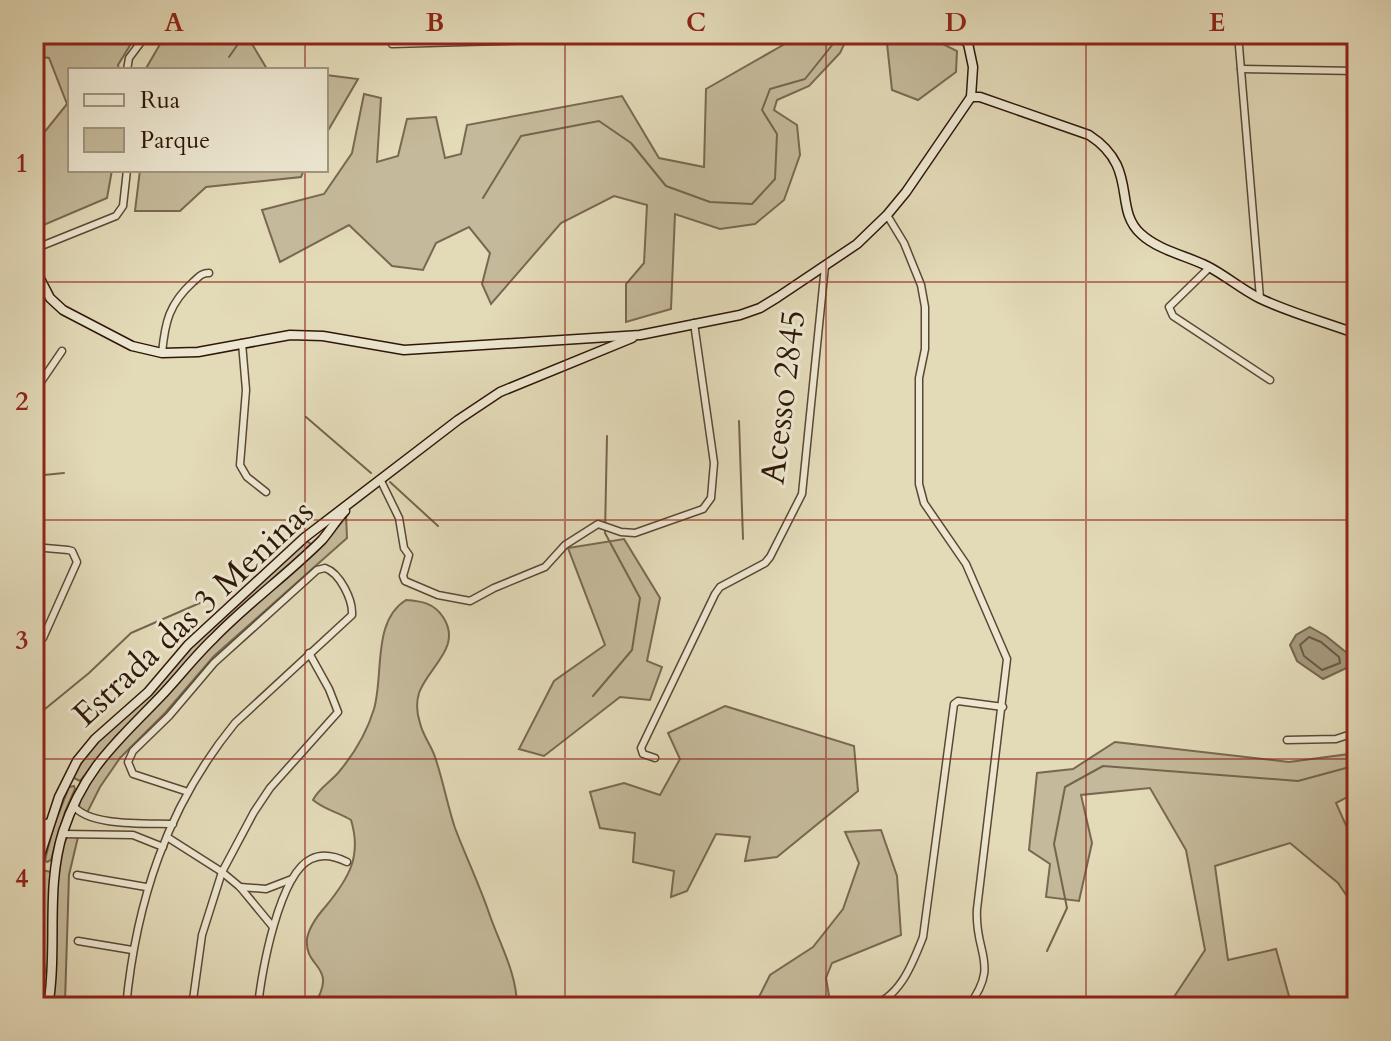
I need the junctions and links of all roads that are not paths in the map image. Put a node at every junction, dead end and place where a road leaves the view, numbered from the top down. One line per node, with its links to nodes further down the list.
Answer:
1 (147, 34): 7 (street)
2 (759, 34): 6 (street)
3 (949, 34): 5 (street)
4 (1238, 34): 8 (street)
5 (967, 39): 10 (main road)
6 (392, 44)
7 (127, 68)
8 (1241, 69): 9 (street); 18 (street)
9 (1357, 71)
10 (971, 97): 12 (main road); 16 (main road)
11 (127, 172): 13 (street)
12 (887, 215): 14 (main road); 37 (street)
13 (34, 249)
14 (825, 266): 19 (main road); 40 (street, Acesso 2845)
15 (34, 267): 25 (main road)
16 (1210, 267): 18 (main road); 27 (street)
17 (209, 273): 25 (street)
18 (1260, 298): 20 (main road)
19 (694, 323): 21 (main road); 31 (street)
20 (1357, 334)
21 (640, 335): 22 (main road); 26 (main road, Estrada das 3 Meninas)
22 (593, 336): 23 (main road); 26 (main road)
23 (242, 343): 25 (main road); 32 (street)
24 (62, 351): 28 (street)
25 (162, 353)
26 (592, 353): 31 (main road, Estrada das 3 Meninas)
27 (1270, 380)
28 (34, 392)
29 (34, 403): 30 (street)
30 (34, 412)
31 (380, 479): 33 (main road, Estrada das 3 Meninas)
32 (266, 492)
33 (358, 496): 41 (main road, Estrada das 3 Meninas); 42 (main road, Estrada das 3 Meninas)
34 (34, 547): 35 (street)
35 (43, 638)
36 (309, 653): 43 (street); 43 (street); 57 (street)
37 (1003, 707): 70 (street); 71 (street)
38 (1357, 732): 39 (street)
39 (1287, 740)
40 (655, 758)
41 (64, 785): 42 (main road); 46 (main road, Estrada das 3 Meninas)
42 (80, 791): 44 (main road, Estrada das 3 Meninas)
43 (188, 792): 47 (street)
44 (73, 805): 45 (street); 50 (main road, Estrada das 3 Meninas)
45 (102, 819): 47 (street); 49 (street)
46 (49, 822): 48 (street); 52 (main road, Estrada das 3 Meninas)
47 (173, 824): 51 (street)
48 (34, 830): 52 (street)
49 (100, 833): 50 (street); 53 (street)
50 (62, 834): 56 (main road, Estrada das 3 Meninas)
51 (167, 837): 53 (street); 57 (street)
52 (44, 839): 54 (main road, Estrada das 3 Meninas)
53 (163, 847): 60 (street)
54 (40, 855): 56 (main road); 65 (main road, Estrada das 3 Meninas)
55 (347, 862): 59 (street)
56 (56, 863): 66 (main road, Estrada das 3 Meninas)
57 (222, 872): 61 (street); 68 (street)
58 (77, 875): 60 (street)
59 (292, 879): 61 (street); 62 (street)
60 (146, 887): 64 (street)
61 (240, 887): 62 (street)
62 (273, 927): 69 (street)
63 (78, 941): 64 (street)
64 (132, 950): 67 (street)
65 (34, 1007)
66 (48, 1007)
67 (126, 1007)
68 (192, 1007)
69 (258, 1007)
70 (867, 1007)
71 (968, 1007)

